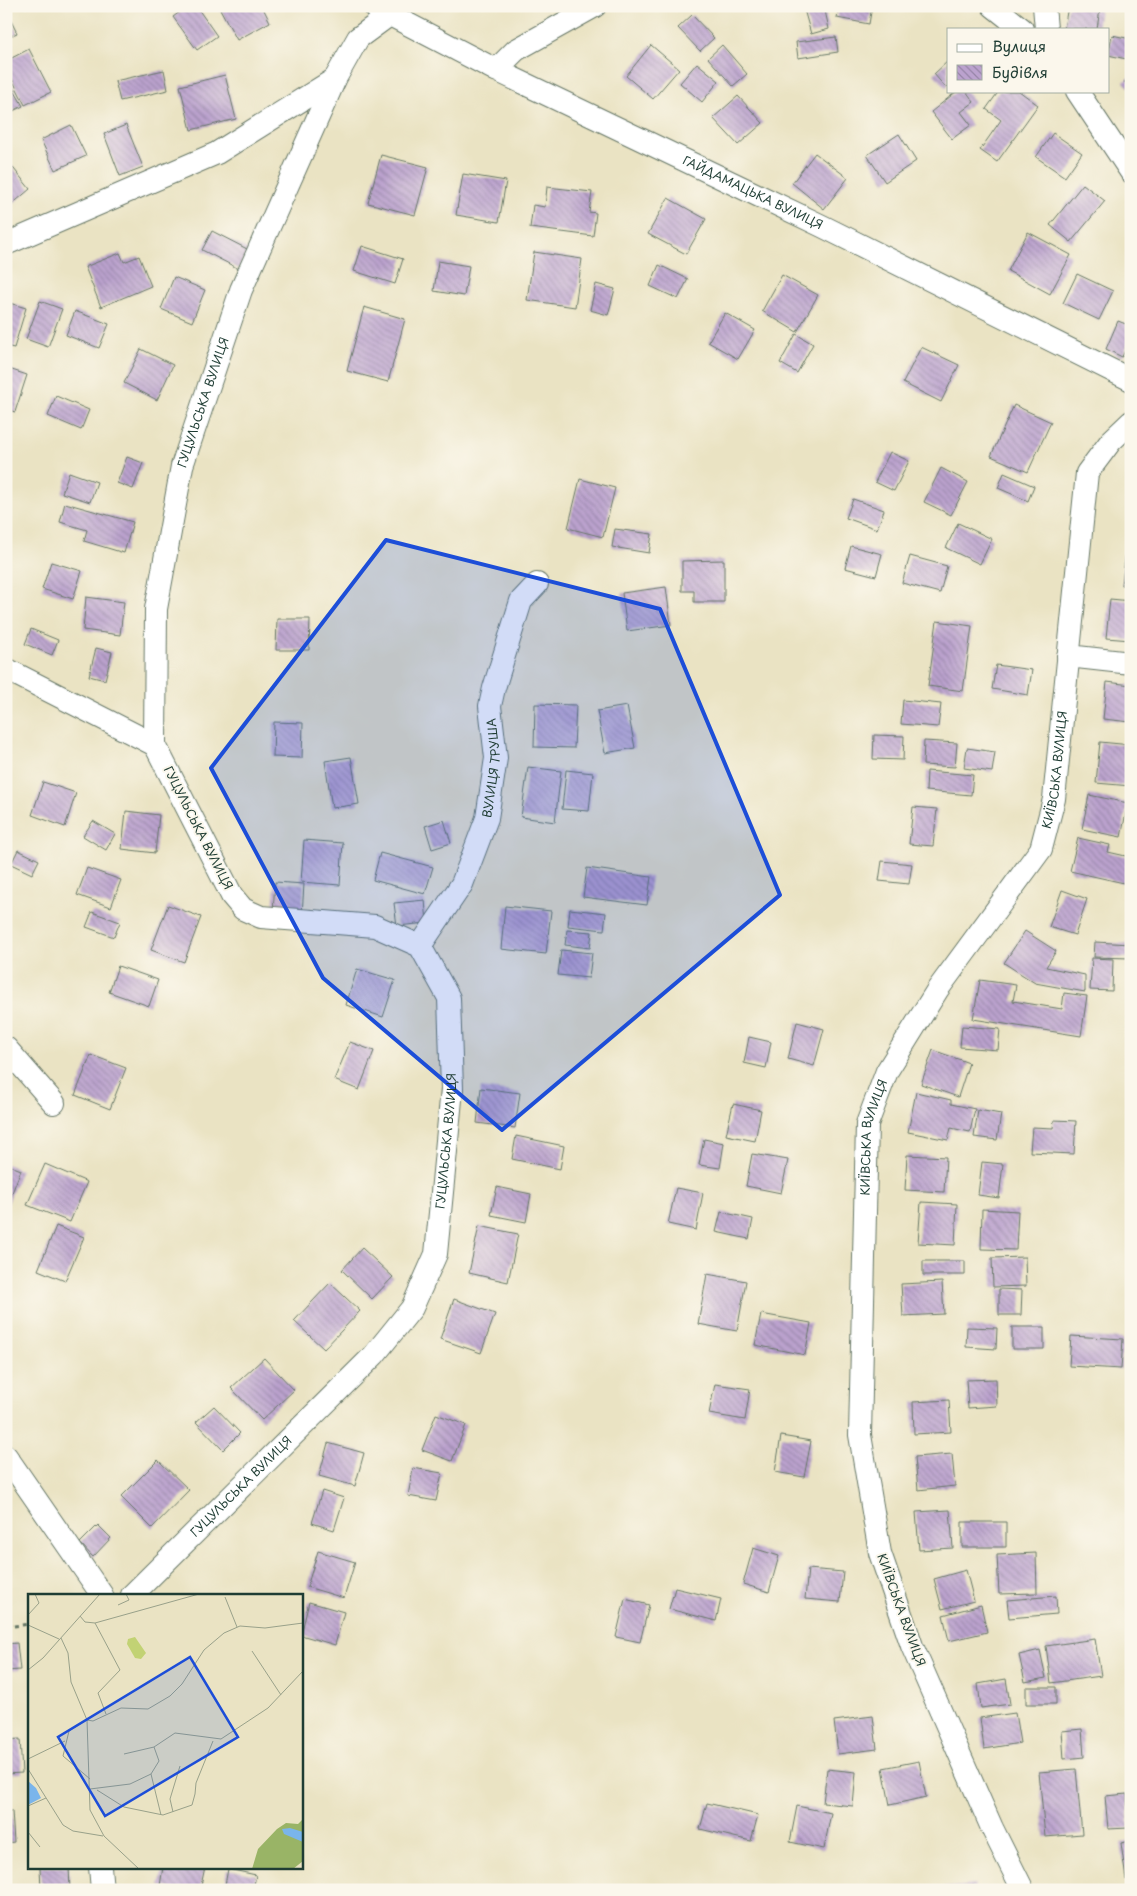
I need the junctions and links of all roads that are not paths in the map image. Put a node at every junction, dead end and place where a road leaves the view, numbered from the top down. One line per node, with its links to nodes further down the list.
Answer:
1 (595, 6): 7 (street)
2 (993, 6): 5 (street)
3 (1044, 6): 6 (street)
4 (381, 11): 7 (street, ГАЙДАМАЦЬКА ВУЛИЦЯ); 8 (street, ГУЦУЛЬСЬКА ВУЛИЦЯ)
5 (1021, 28)
6 (1046, 28)
7 (496, 70): 12 (street, ГАЙДАМАЦЬКА ВУЛИЦЯ)
8 (335, 79): 11 (street, ГУЦУЛЬСЬКА ВУЛИЦЯ); 18 (street, ГУЦУЛЬСЬКА ВУЛИЦЯ)
9 (1078, 92): 10 (street)
10 (1131, 172)
11 (6, 244)
12 (1131, 380)
13 (1131, 422): 15 (street, КИЇВСЬКА ВУЛИЦЯ)
14 (537, 584): 19 (street, ВУЛИЦЯ ТРУША)
15 (1068, 656): 16 (street); 27 (street, КИЇВСЬКА ВУЛИЦЯ)
16 (1131, 663)
17 (6, 669): 18 (street)
18 (155, 745): 19 (street, ГУЦУЛЬСЬКА ВУЛИЦЯ)
19 (420, 946): 24 (street, ГУЦУЛЬСЬКА ВУЛИЦЯ)
20 (6, 1048): 21 (street)
21 (54, 1103)
22 (6, 1456): 23 (street)
23 (101, 1594)
24 (133, 1594)
25 (100, 1868): 26 (street)
26 (102, 1890)
27 (1023, 1890)

